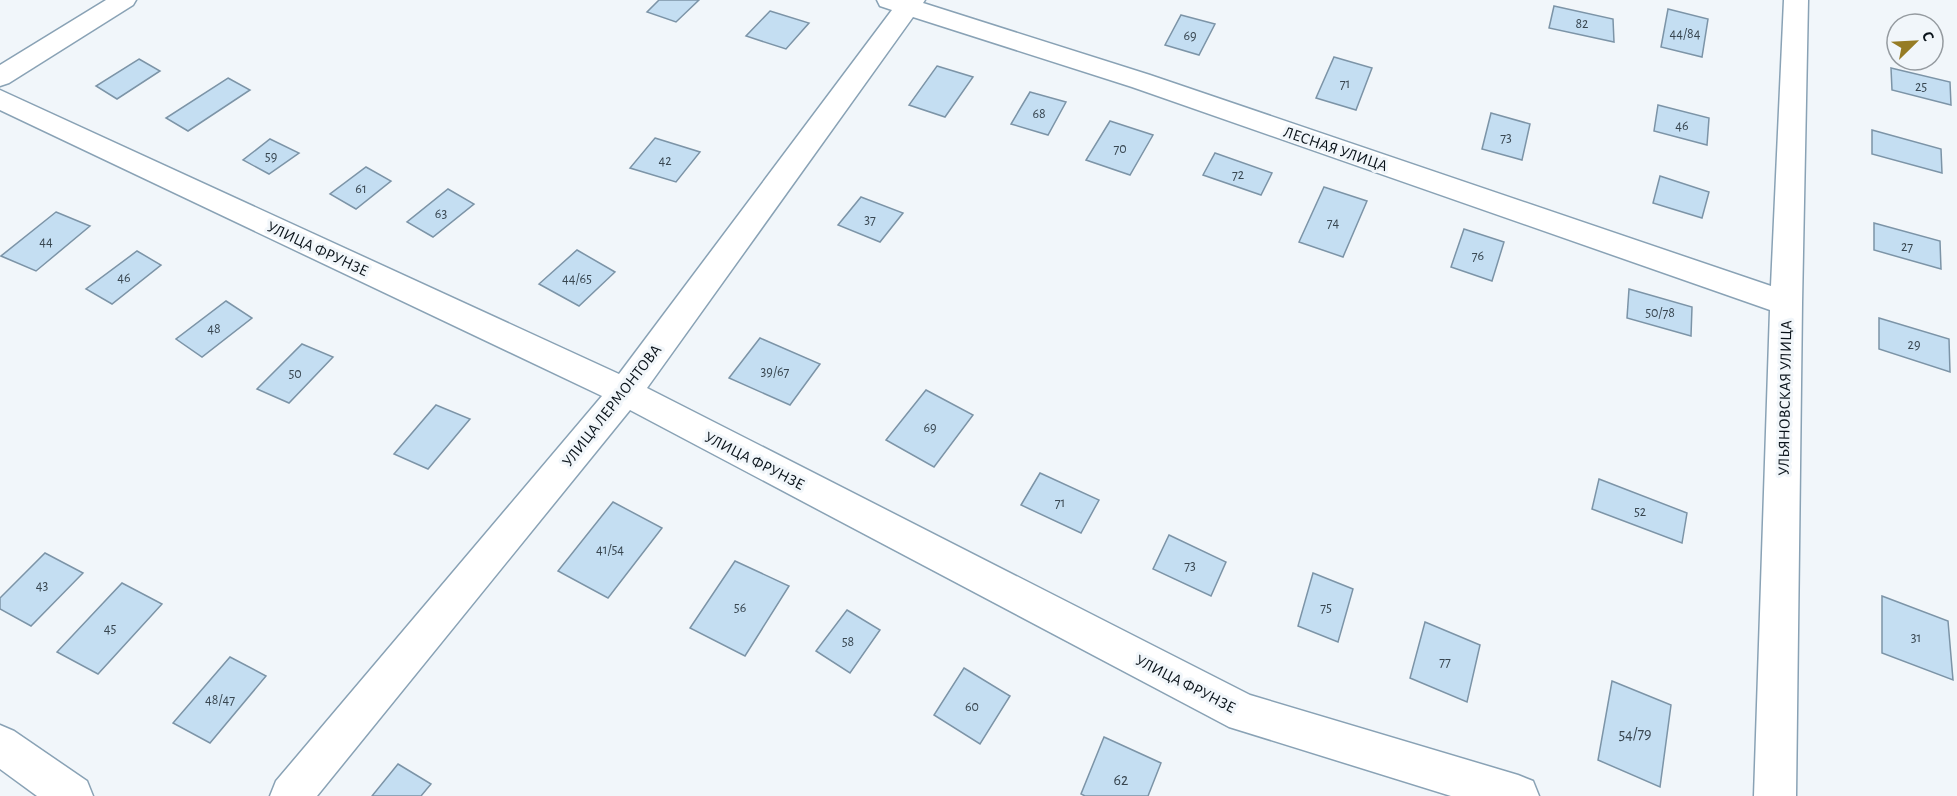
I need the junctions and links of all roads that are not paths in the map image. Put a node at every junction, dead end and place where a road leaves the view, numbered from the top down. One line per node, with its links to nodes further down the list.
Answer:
1 (124, 0): 4 (street)
2 (902, 2): 6 (street, ЛЕСНАЯ УЛИЦА); 7 (street, УЛИЦА ЛЕРМОНТОВА)
3 (1788, 2): 6 (street, УЛЬЯНОВСКАЯ УЛИЦА)
4 (0, 77)
5 (0, 99): 7 (street, УЛИЦА ФРУНЗЕ)
6 (1786, 303): 12 (street, УЛЬЯНОВСКАЯ УЛИЦА)
7 (625, 392): 10 (street, УЛИЦА ЛЕРМОНТОВА); 11 (street, УЛИЦА ФРУНЗЕ)
8 (0, 745): 9 (street)
9 (72, 796)
10 (291, 796)
11 (1518, 796)
12 (1775, 796)

